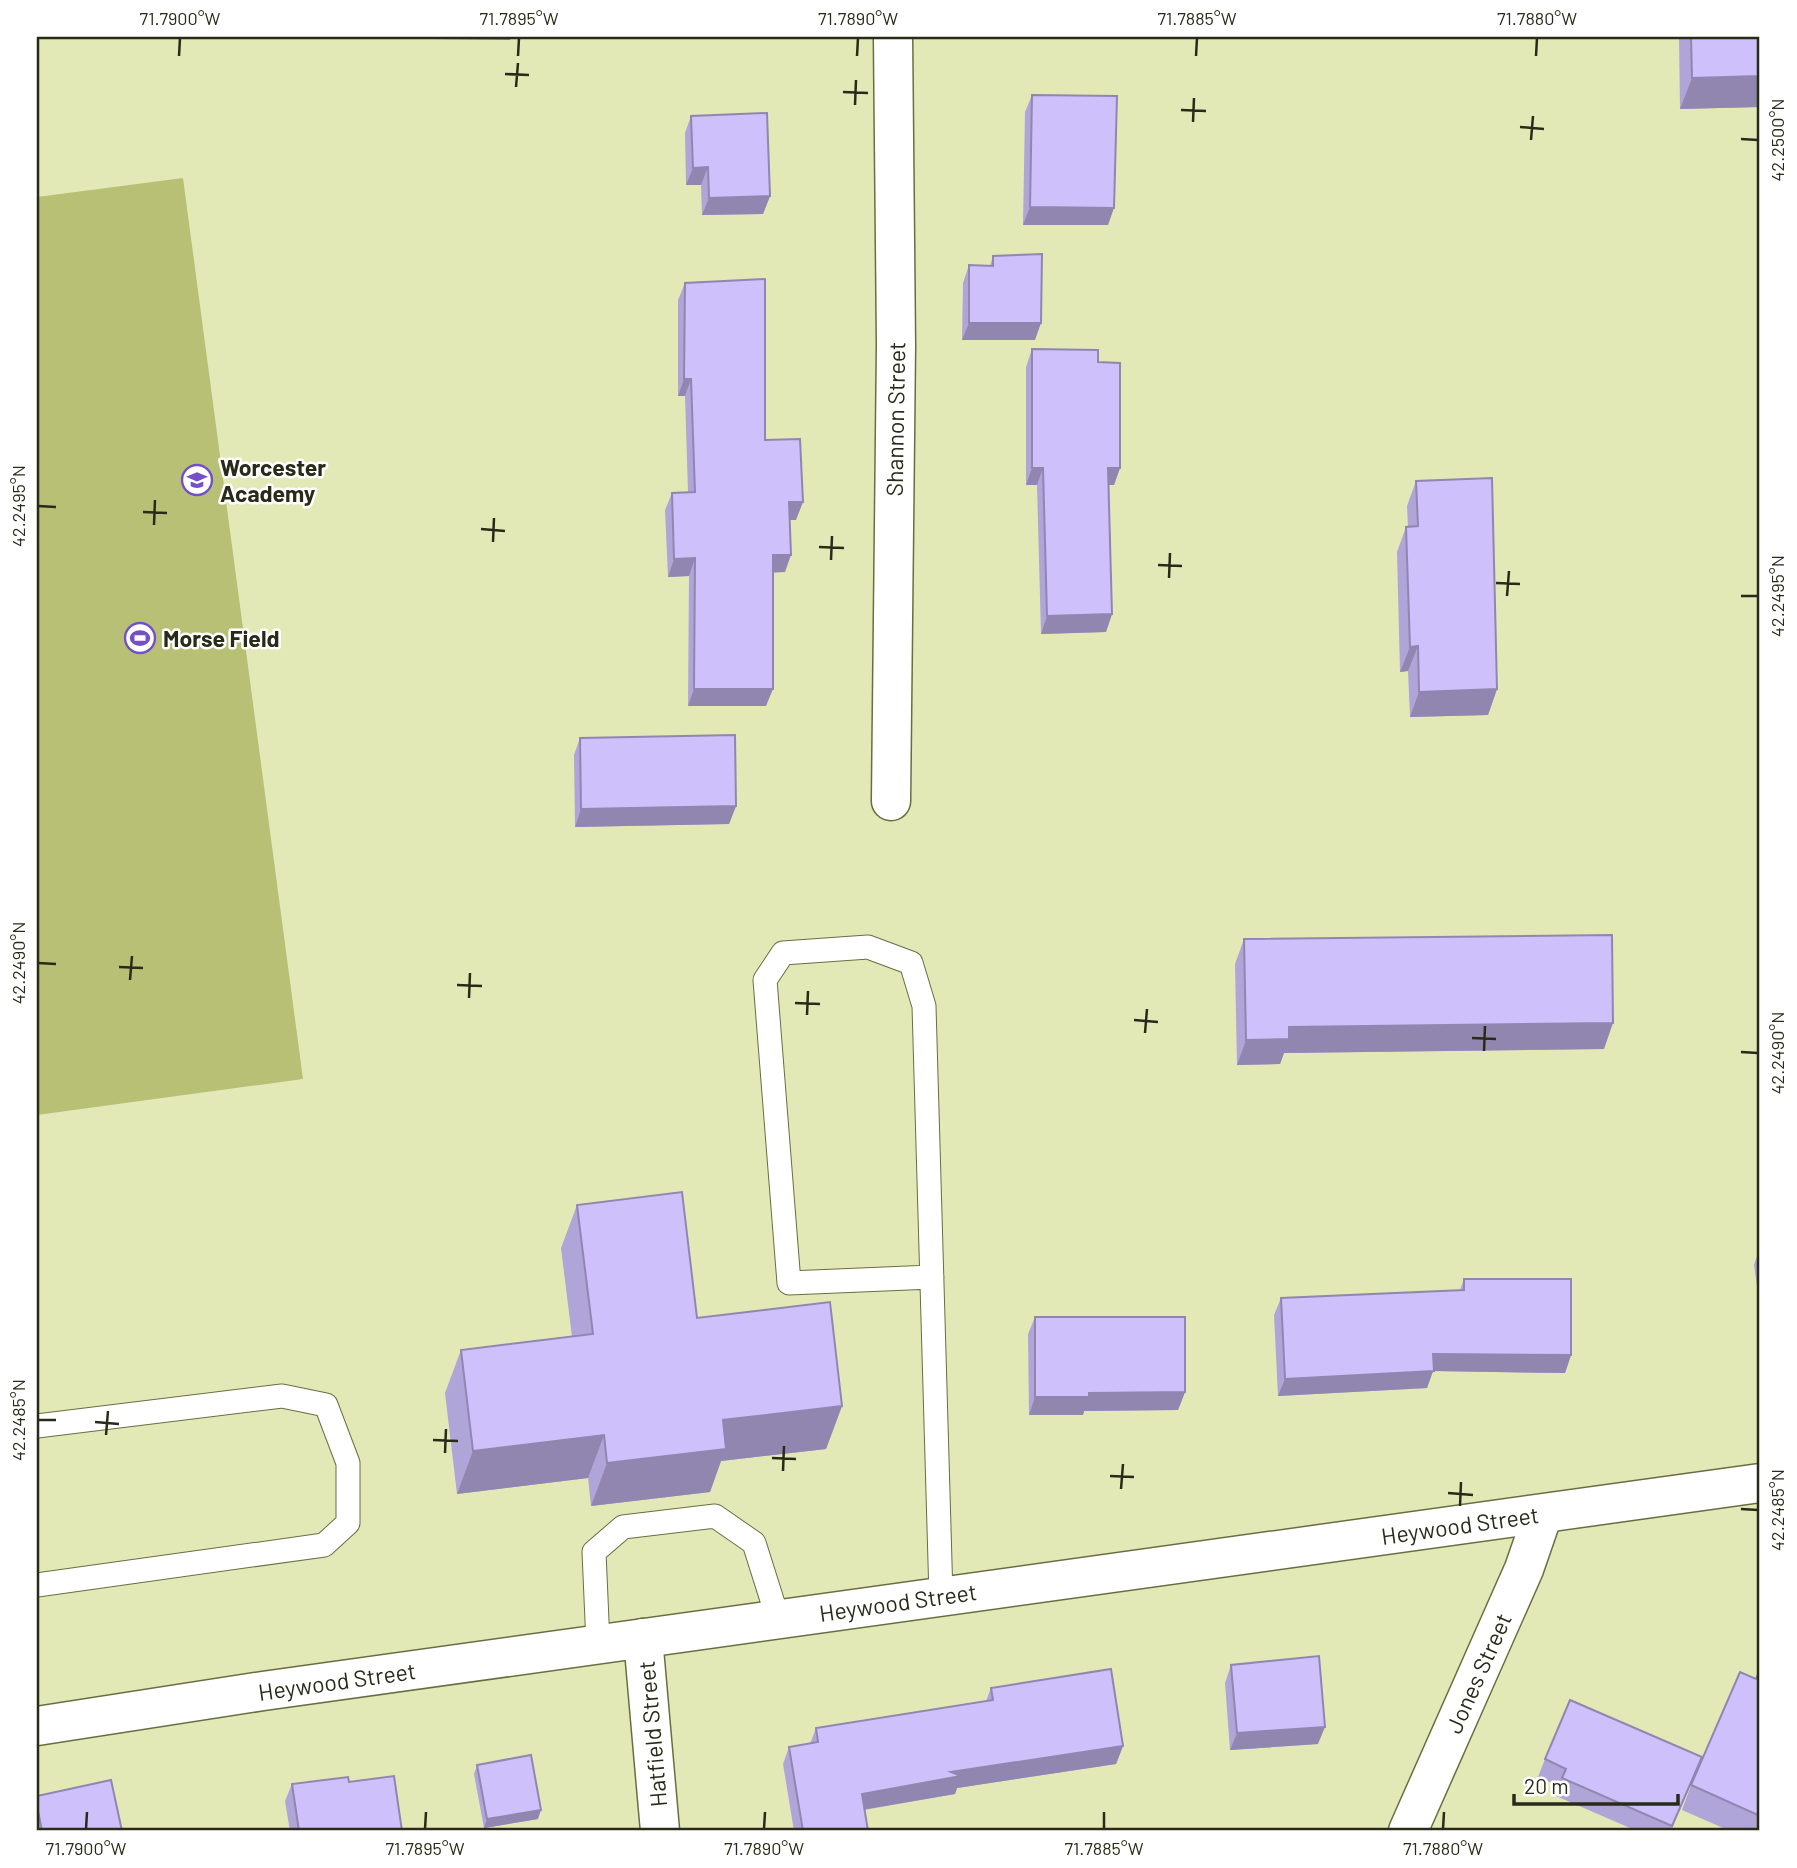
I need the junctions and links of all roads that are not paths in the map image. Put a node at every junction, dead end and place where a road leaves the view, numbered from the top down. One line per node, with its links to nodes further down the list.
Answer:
1 (893, 37): 2 (street, Shannon Street)
2 (891, 801)
3 (932, 1277): 3 (lane); 8 (lane)
4 (37, 1426): 7 (lane)
5 (1760, 1483): 6 (street, Heywood Street)
6 (1544, 1514): 8 (street, Heywood Street); 14 (street, Jones Street)
7 (37, 1585)
8 (941, 1597): 9 (street, Heywood Street)
9 (778, 1619): 10 (street, Heywood Street); 11 (lane)
10 (643, 1637): 11 (street, Heywood Street); 13 (street, Hatfield Street)
11 (598, 1644): 12 (street, Heywood Street)
12 (37, 1726)
13 (660, 1831)
14 (1408, 1831)

